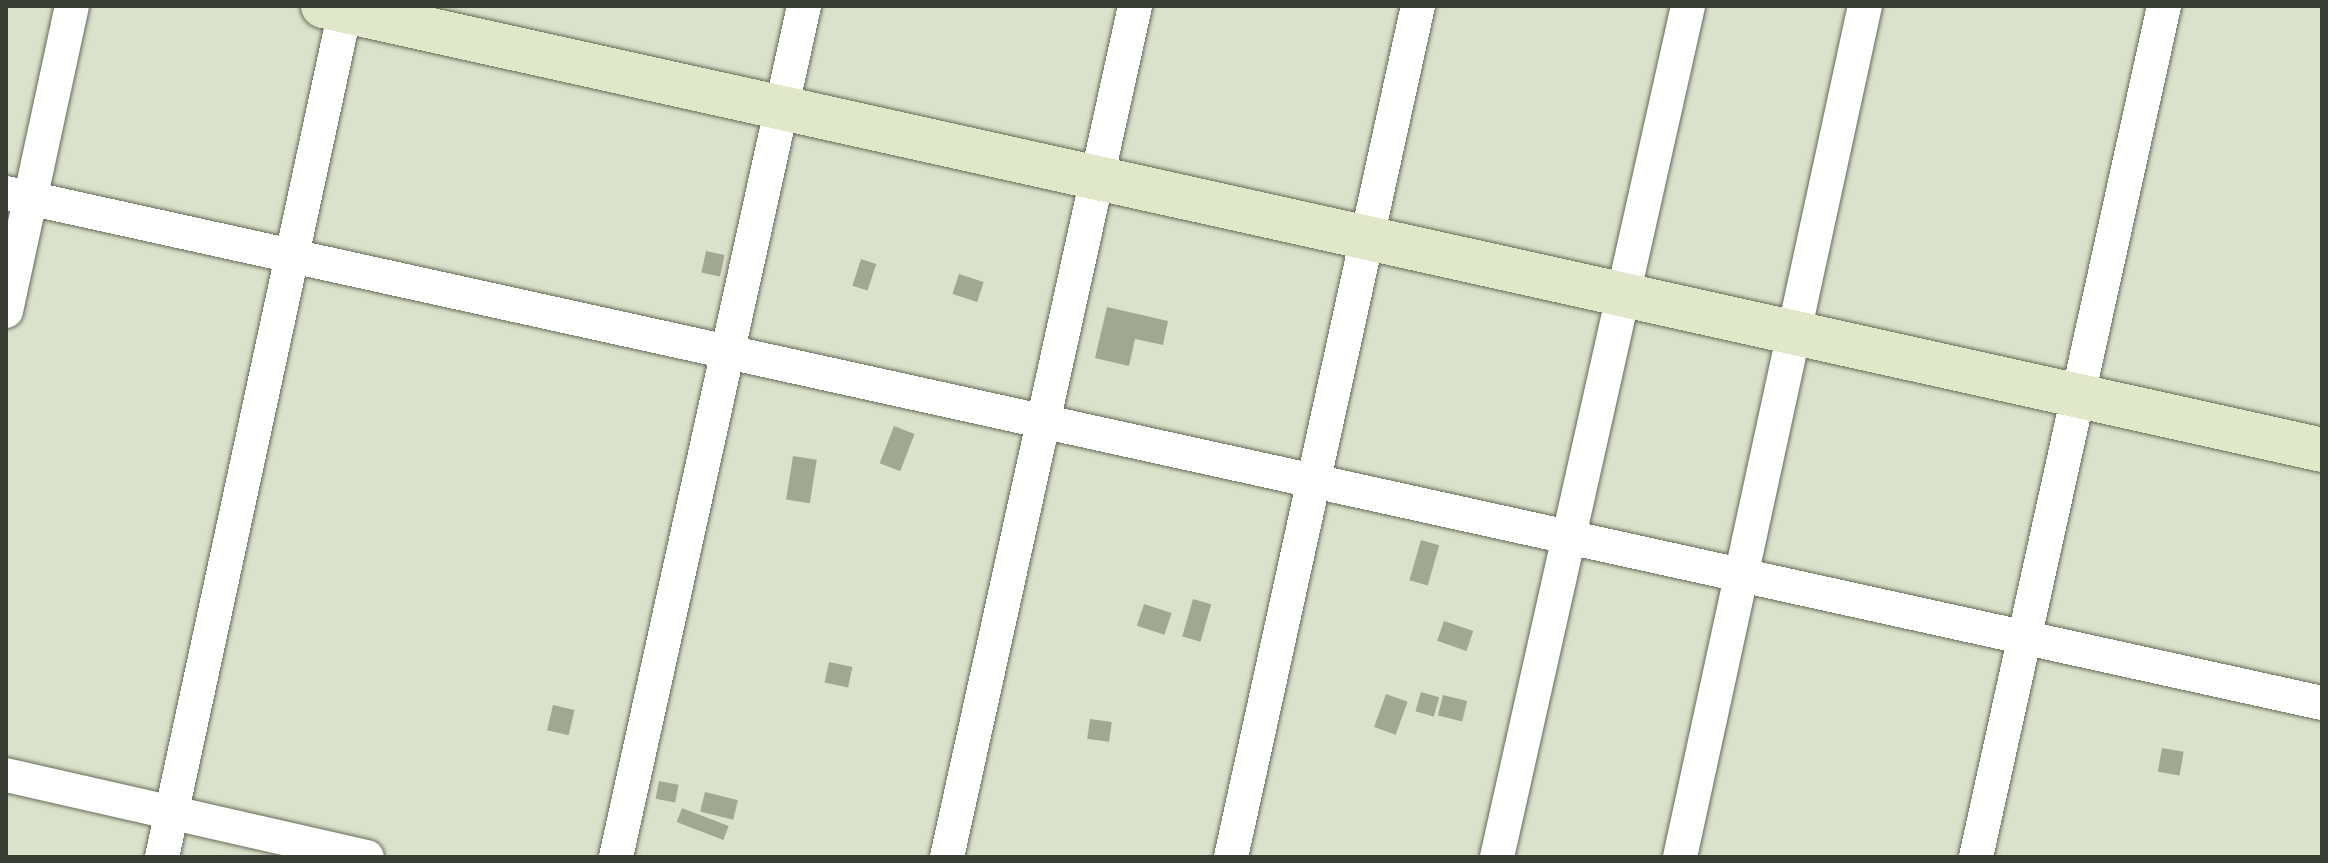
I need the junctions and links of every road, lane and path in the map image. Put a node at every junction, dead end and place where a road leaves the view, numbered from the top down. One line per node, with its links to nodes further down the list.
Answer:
1 (72, 6): 11 (street)
2 (804, 6): 9 (street)
3 (1135, 6): 10 (street)
4 (1418, 6): 12 (street)
5 (1688, 6): 14 (street)
6 (1865, 6): 16 (street)
7 (2164, 6): 18 (street)
8 (338, 8): 9 (street); 13 (street)
9 (782, 108): 10 (street); 17 (street)
10 (1098, 178): 12 (street); 19 (street)
11 (18, 196): 13 (street); 15 (street)
12 (1367, 238): 14 (street); 21 (street)
13 (293, 257): 17 (street); 27 (street)
14 (1623, 295): 16 (street); 22 (street)
15 (6, 311)
16 (1794, 333): 18 (street); 23 (street)
17 (731, 352): 19 (street); 30 (street)
18 (2078, 395): 20 (street); 24 (street)
19 (1044, 422): 21 (street); 31 (street)
20 (2322, 450)
21 (1314, 481): 22 (street); 32 (street)
22 (1569, 537): 23 (street); 33 (street)
23 (1741, 576): 24 (street); 34 (street)
24 (2025, 638): 25 (street); 35 (street)
25 (2322, 703)
26 (6, 775): 27 (street)
27 (172, 812): 28 (street); 29 (street)
28 (162, 857)
29 (367, 857)
30 (616, 857)
31 (947, 857)
32 (1231, 857)
33 (1497, 857)
34 (1680, 857)
35 (1976, 857)

